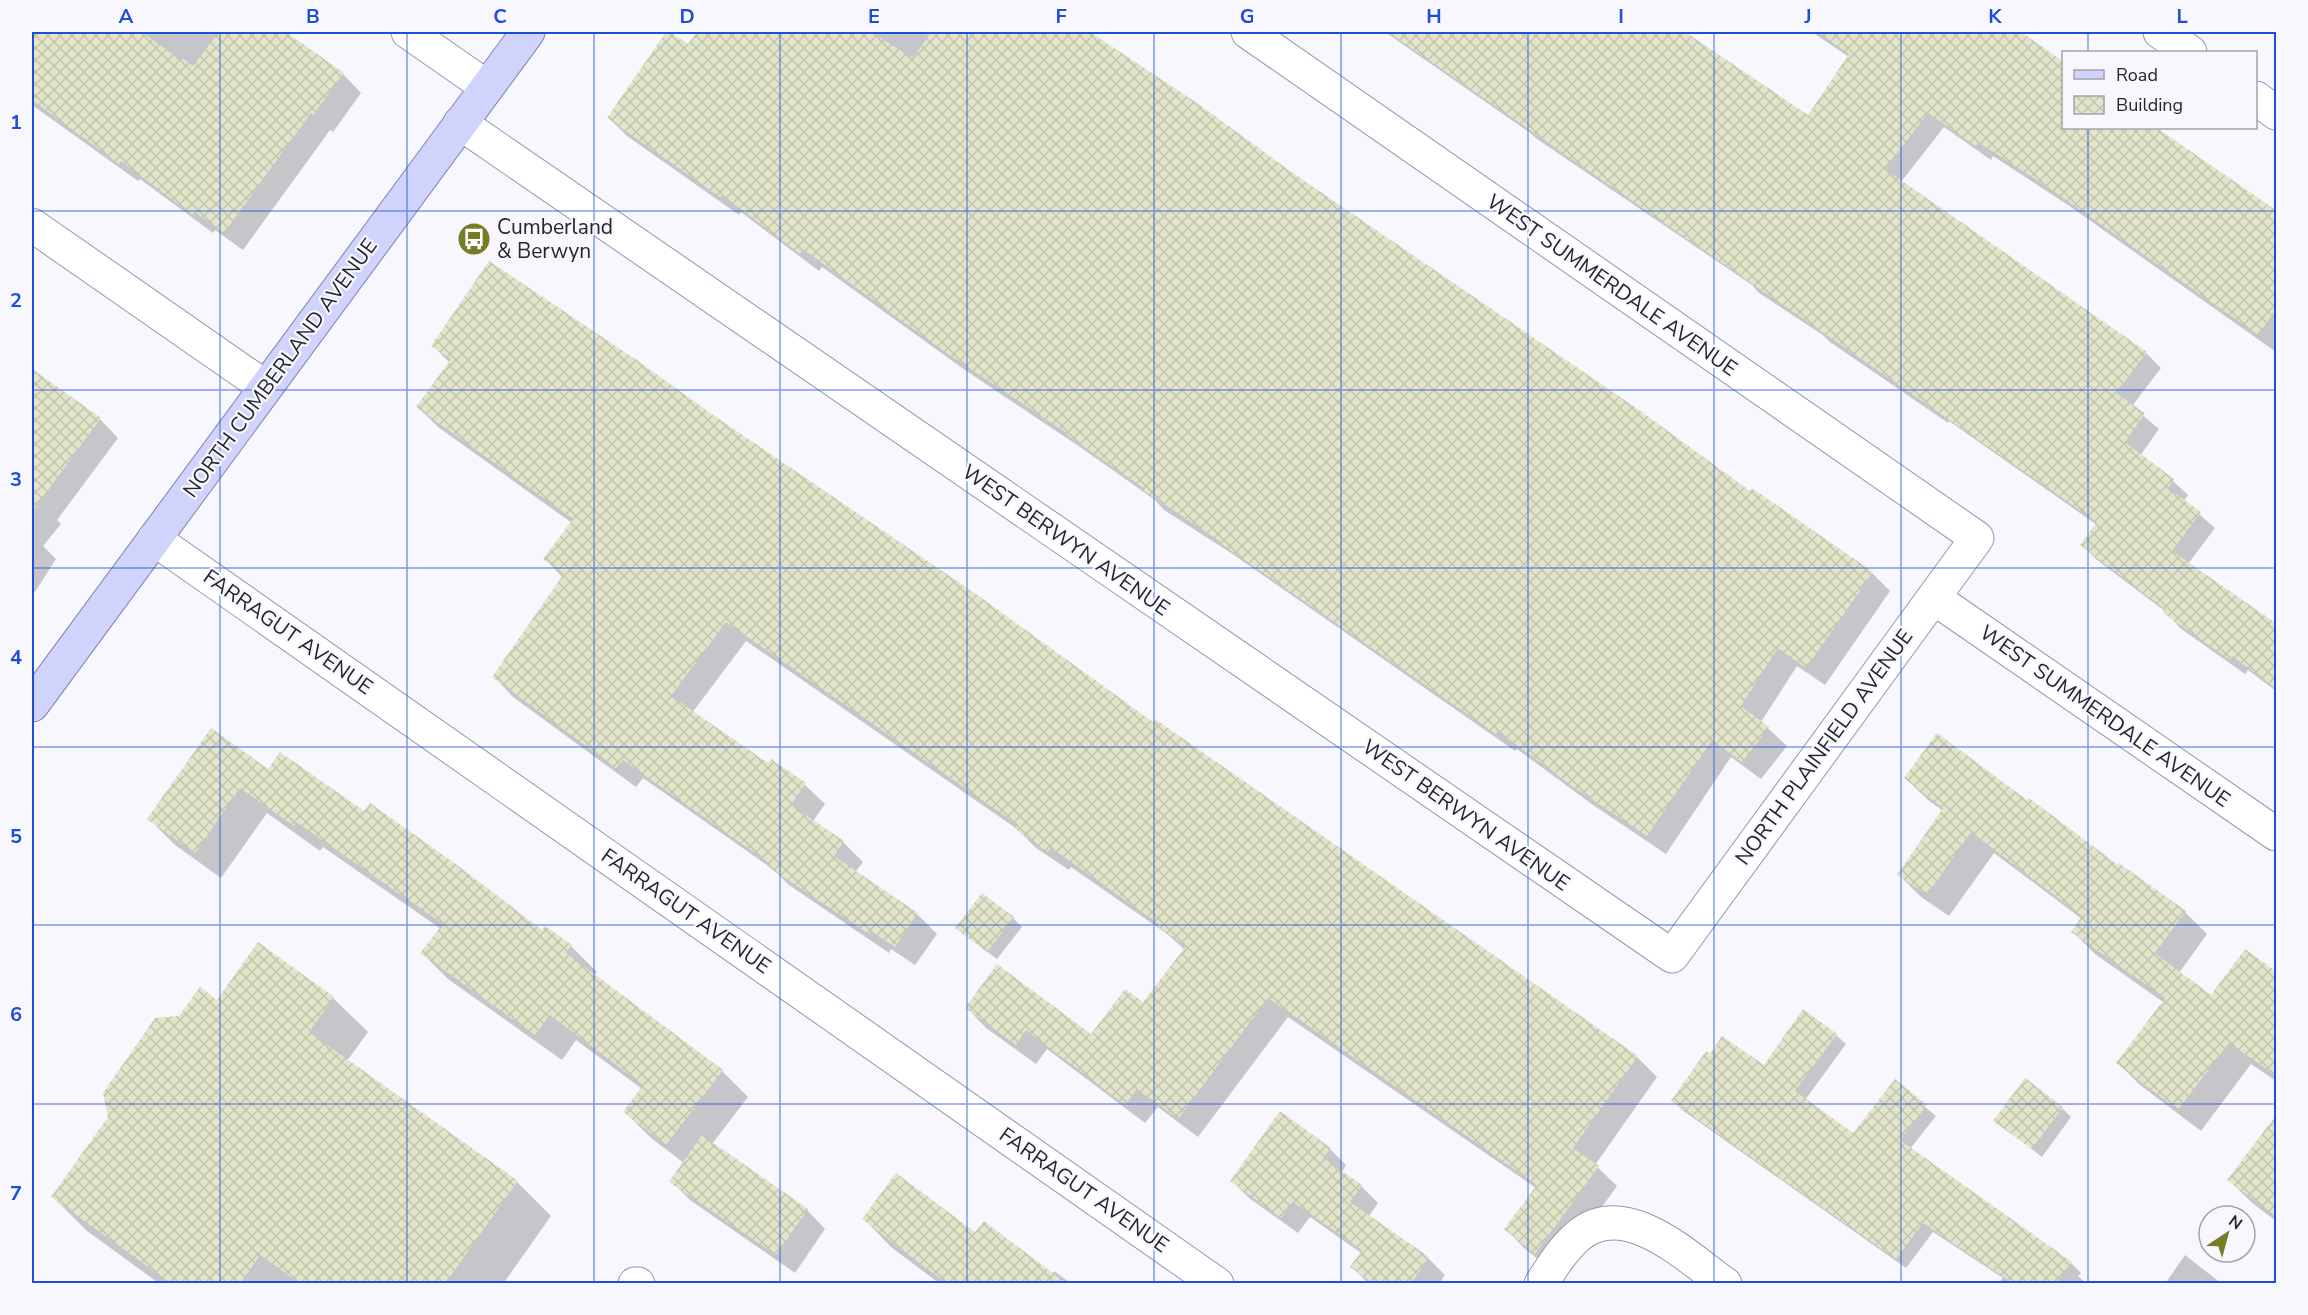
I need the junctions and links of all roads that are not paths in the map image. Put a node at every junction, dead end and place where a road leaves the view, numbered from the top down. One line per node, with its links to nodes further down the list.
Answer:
1 (408, 32): 6 (street)
2 (528, 32): 6 (main road, NORTH CUMBERLAND AVENUE)
3 (1248, 32): 12 (street, WEST SUMMERDALE AVENUE)
4 (2160, 32): 5 (street)
5 (2188, 51)
6 (487, 87): 9 (main road, NORTH CUMBERLAND AVENUE)
7 (2257, 99): 8 (street)
8 (2277, 112)
9 (460, 123): 11 (main road, NORTH CUMBERLAND AVENUE); 17 (street, WEST BERWYN AVENUE)
10 (32, 225): 11 (street)
11 (265, 387): 13 (main road, NORTH CUMBERLAND AVENUE)
12 (1977, 538): 14 (street, NORTH PLAINFIELD AVENUE)
13 (154, 539): 15 (main road, NORTH CUMBERLAND AVENUE); 18 (street, FARRAGUT AVENUE)
14 (1934, 598): 16 (street, WEST SUMMERDALE AVENUE); 17 (street, NORTH PLAINFIELD AVENUE)
15 (32, 705)
16 (2277, 834)
17 (1672, 956)
18 (1217, 1284)
19 (1541, 1284): 20 (street)
20 (1725, 1284)

